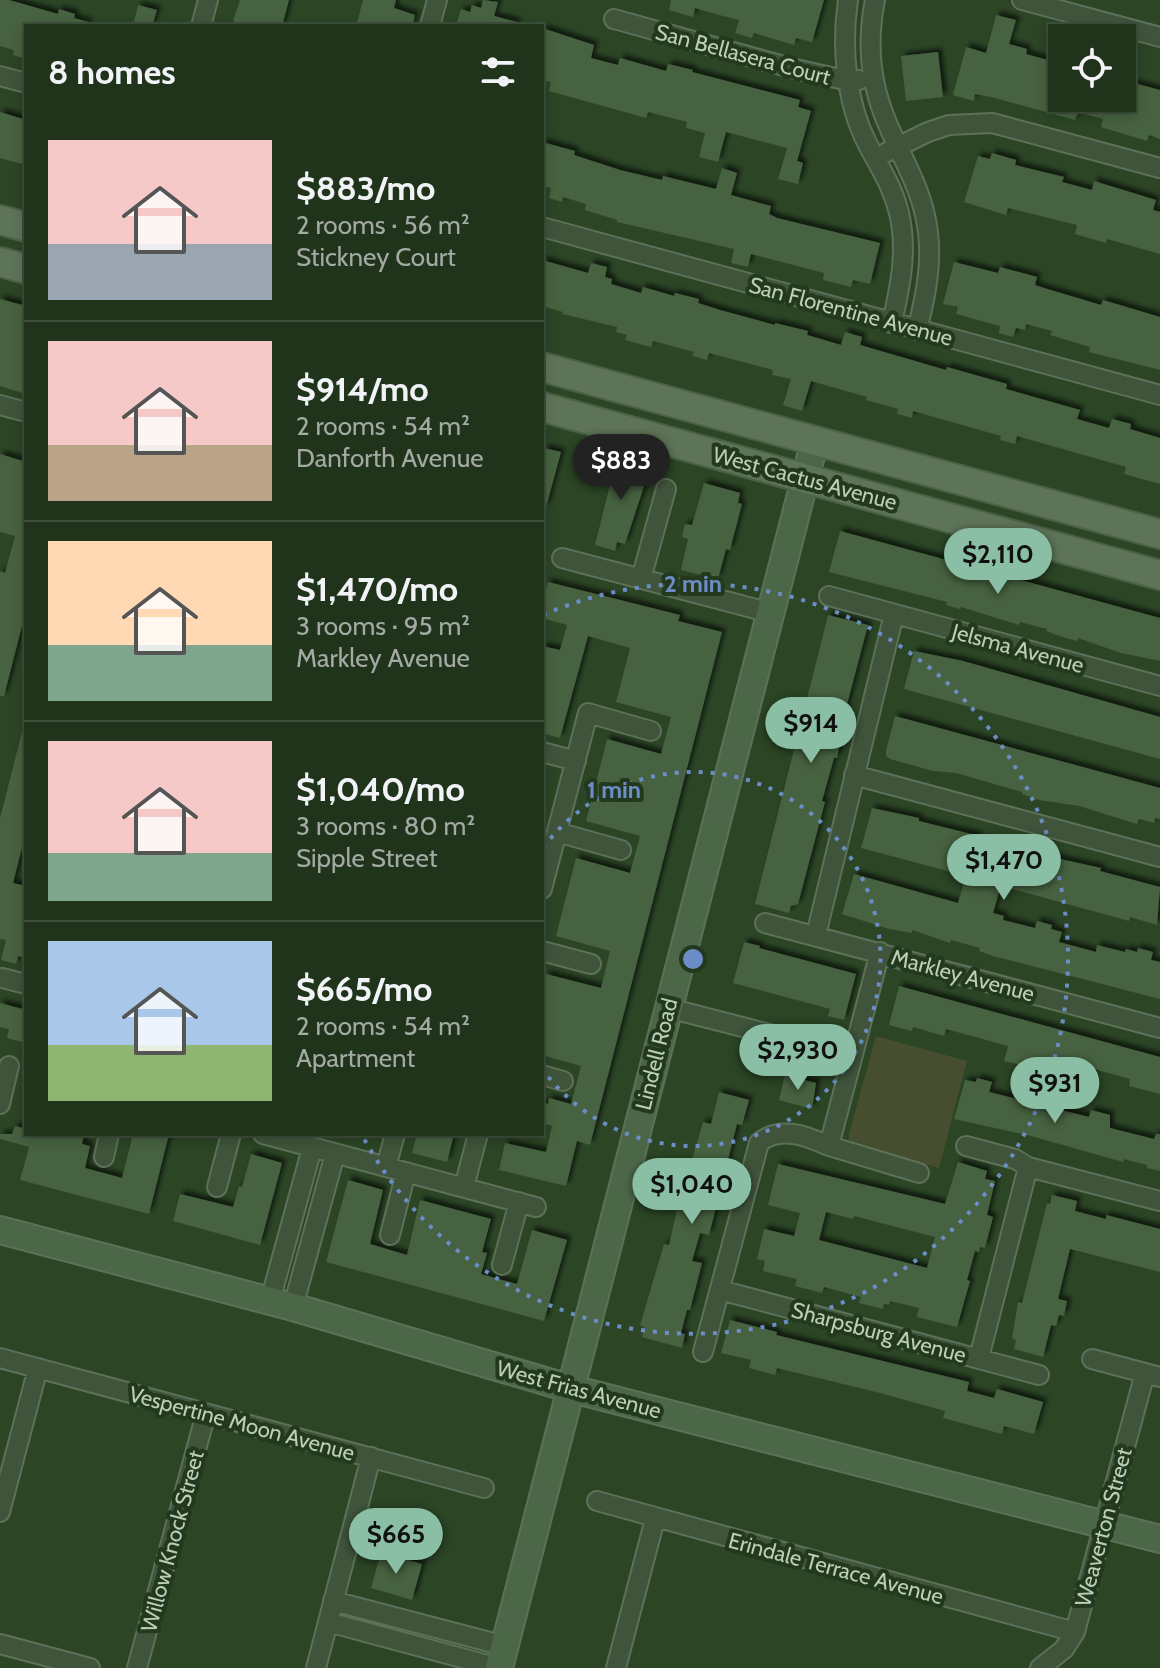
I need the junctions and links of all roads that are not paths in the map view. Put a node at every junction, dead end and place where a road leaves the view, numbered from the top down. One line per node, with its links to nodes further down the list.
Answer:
1 (208, 0): 7 (street)
2 (437, 0): 8 (street)
3 (848, 0): 12 (street)
4 (875, 0): 11 (street)
5 (1022, 0): 9 (street)
6 (614, 19): 12 (street, San Bellasera Court)
7 (202, 24)
8 (431, 24)
9 (1160, 37)
10 (0, 76): 13 (street)
11 (874, 77): 12 (street, San Bellasera Court); 14 (street)
12 (849, 81): 15 (street)
13 (24, 82)
14 (898, 147): 15 (street); 16 (street); 23 (street)
15 (876, 158): 22 (street)
16 (1160, 168)
17 (0, 220): 18 (main road)
18 (24, 226)
19 (544, 228): 22 (street, San Florentine Avenue)
20 (0, 262): 21 (main road)
21 (24, 268)
22 (892, 323): 23 (street, San Florentine Avenue)
23 (917, 330): 25 (street, San Florentine Avenue)
24 (544, 368): 29 (main road, West Cactus Avenue)
25 (1160, 395)
26 (0, 405): 28 (street)
27 (544, 408): 30 (main road, West Cactus Avenue)
28 (24, 411)
29 (815, 440): 30 (street, Lindell Road); 32 (main road, West Cactus Avenue)
30 (805, 478): 34 (main road, West Cactus Avenue); 37 (street, Lindell Road)
31 (666, 489): 35 (street)
32 (1160, 534)
33 (562, 558): 35 (street)
34 (1160, 575)
35 (641, 579): 37 (street)
36 (829, 596): 38 (street, Jelsma Avenue)
37 (771, 613): 55 (street, Lindell Road)
38 (894, 614): 39 (street, Jelsma Avenue); 43 (street)
39 (1160, 686)
40 (651, 731): 42 (street)
41 (544, 753): 42 (street)
42 (576, 761): 44 (street)
43 (854, 775): 46 (street); 49 (street)
44 (557, 832): 45 (street); 47 (street)
45 (621, 850)
46 (1160, 857)
47 (544, 881)
48 (765, 923): 49 (street, Markley Avenue)
49 (816, 935): 51 (street, Markley Avenue)
50 (544, 952): 52 (street)
51 (880, 952): 56 (street, Markley Avenue); 57 (street)
52 (591, 964)
53 (2, 978): 54 (street)
54 (24, 984)
55 (668, 1008): 57 (street); 91 (street, Lindell Road)
56 (1160, 1028)
57 (852, 1055): 67 (street)
58 (12, 1067): 61 (street)
59 (544, 1076): 60 (street)
60 (563, 1081)
61 (0, 1104)
62 (109, 1136): 71 (street)
63 (230, 1136): 76 (street)
64 (274, 1136): 69 (street)
65 (394, 1136): 72 (street)
66 (477, 1136): 77 (street)
67 (829, 1146): 75 (street); 82 (street)
68 (966, 1146): 73 (street)
69 (312, 1148): 70 (street); 83 (street)
70 (335, 1154): 72 (street); 83 (street)
71 (104, 1157)
72 (386, 1167): 74 (street)
73 (1028, 1167): 78 (street); 86 (street)
74 (406, 1172): 77 (street); 80 (street)
75 (919, 1173)
76 (217, 1187)
77 (464, 1187): 81 (street)
78 (1160, 1201)
79 (0, 1230): 83 (street, West Frias Avenue)
80 (390, 1235)
81 (502, 1265)
82 (720, 1290): 84 (street); 86 (street, Sharpsburg Avenue)
83 (281, 1304): 91 (street, West Frias Avenue)
84 (703, 1352)
85 (0, 1358): 88 (street, Vespertine Moon Avenue)
86 (979, 1358): 89 (street, Sharpsburg Avenue)
87 (1092, 1359): 90 (street)
88 (38, 1368): 92 (street, Vespertine Moon Avenue); 96 (street)
89 (1039, 1375)
90 (1152, 1375): 98 (street, Weaverton Street)
91 (572, 1389): 98 (street, West Frias Avenue); 104 (street, Lindell Road)
92 (206, 1413): 93 (street, Vespertine Moon Avenue); 106 (street, Willow Knock Street)
93 (371, 1457): 94 (street, Vespertine Moon Avenue); 100 (street)
94 (484, 1488)
95 (597, 1501): 97 (street, Erindale Terrace Avenue)
96 (0, 1512)
97 (655, 1519): 102 (street, Erindale Terrace Avenue); 108 (street)
98 (1105, 1524): 99 (street, West Frias Avenue); 102 (street, Weaverton Street)
99 (1160, 1539)
100 (333, 1601): 101 (street); 104 (street)
101 (328, 1622): 104 (street); 107 (street)
102 (1075, 1632): 109 (street, Weaverton Street)
103 (0, 1644): 105 (street)
104 (501, 1661)
105 (90, 1668)
106 (137, 1668)
107 (316, 1668)
108 (616, 1668)
109 (1040, 1668)

